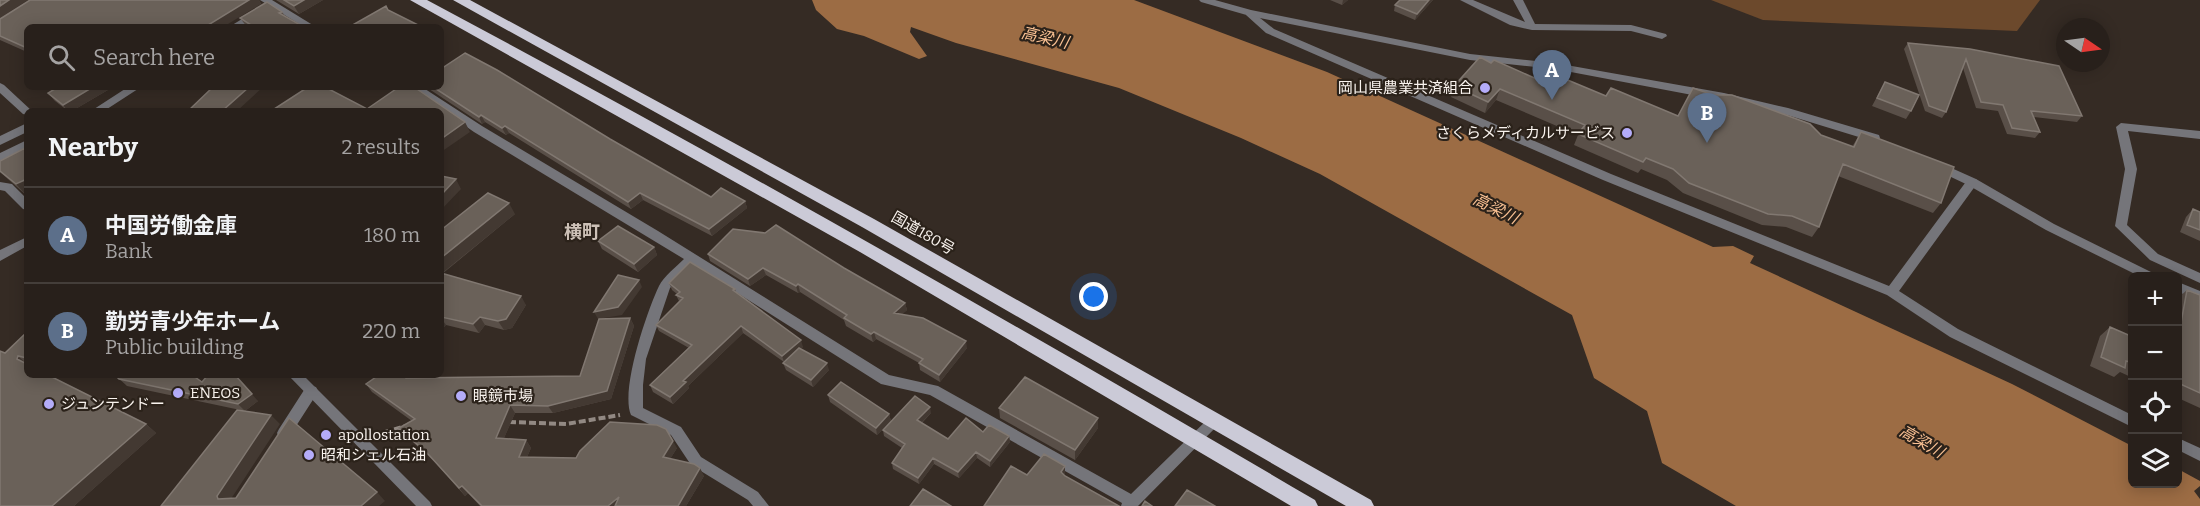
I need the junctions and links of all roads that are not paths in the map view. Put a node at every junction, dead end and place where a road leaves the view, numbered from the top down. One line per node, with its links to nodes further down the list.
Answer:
1 (417, 0): 39 (highway)
2 (460, 0): 38 (highway, 国道180号)
3 (1204, 0): 7 (street)
4 (1465, 0): 10 (street)
5 (1518, 0): 10 (street)
6 (268, 2): 8 (street); 9 (street)
7 (1250, 13): 20 (street); 33 (street)
8 (238, 24)
9 (306, 24)
10 (1532, 27): 11 (street)
11 (1662, 36)
12 (0, 87): 15 (street)
13 (131, 90): 16 (street)
14 (419, 90): 29 (street)
15 (24, 108)
16 (101, 108)
17 (24, 129): 19 (street)
18 (2200, 135): 31 (street)
19 (0, 141)
20 (1888, 142)
21 (24, 146): 22 (street)
22 (0, 158)
23 (1930, 162): 24 (street)
24 (1972, 182): 30 (street); 33 (street)
25 (0, 186): 26 (street)
26 (21, 206)
27 (24, 243): 28 (street)
28 (0, 256)
29 (692, 258): 43 (street); 45 (street)
30 (2141, 272)
31 (2200, 278)
32 (2182, 289): 34 (street)
33 (1891, 292): 37 (street)
34 (2200, 296)
35 (298, 378): 36 (street)
36 (311, 391): 41 (street); 44 (street)
37 (2128, 419)
38 (1216, 420): 39 (street); 47 (highway, 国道180号)
39 (1196, 439): 43 (street); 46 (highway)
40 (2182, 446): 42 (street)
41 (273, 448)
42 (2200, 455)
43 (1129, 504)
44 (425, 506)
45 (762, 506)
46 (1308, 506)
47 (1364, 506)

